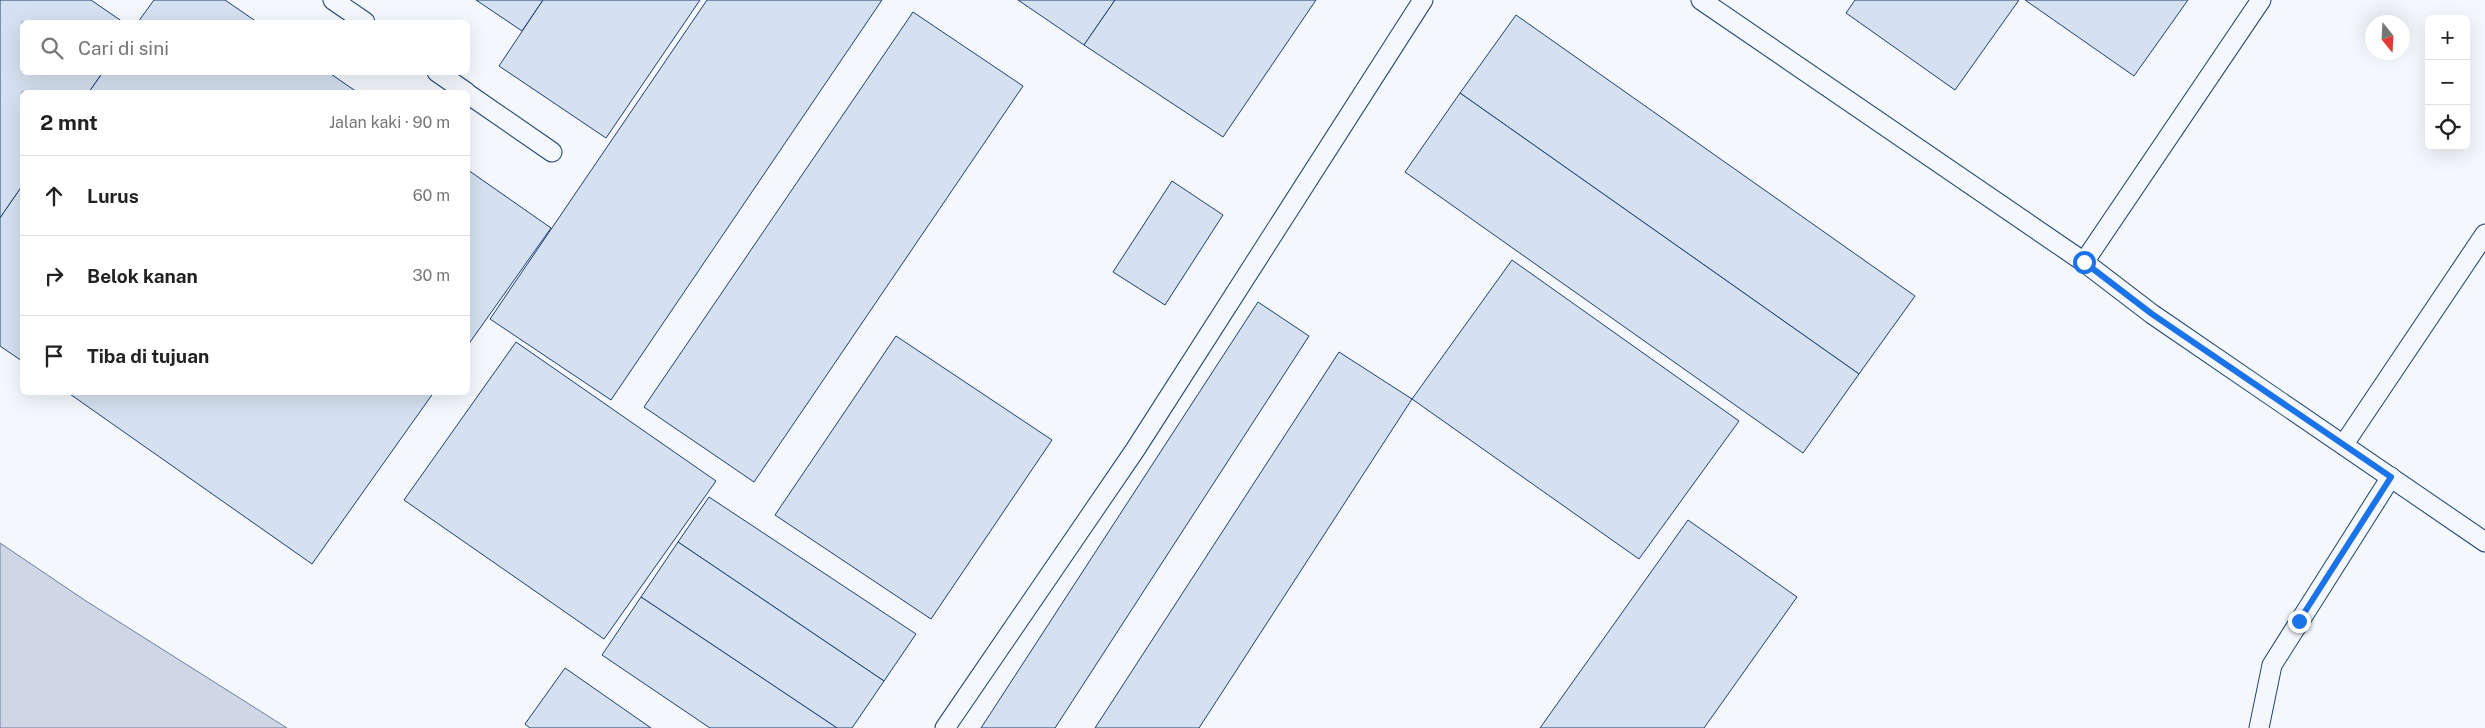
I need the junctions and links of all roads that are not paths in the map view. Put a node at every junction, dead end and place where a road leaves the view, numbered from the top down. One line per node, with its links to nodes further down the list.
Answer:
1 (333, 0): 5 (lane)
2 (1423, 0): 15 (lane)
3 (1701, 0): 11 (lane)
4 (2260, 0): 11 (lane)
5 (362, 20)
6 (441, 75): 7 (lane)
7 (463, 90)
8 (470, 95): 9 (lane)
9 (552, 152)
10 (2485, 234): 12 (lane)
11 (2084, 262): 12 (lane)
12 (2344, 444): 13 (lane)
13 (2391, 477): 14 (lane); 16 (lane)
14 (2485, 542)
15 (945, 728)
16 (2260, 728)

